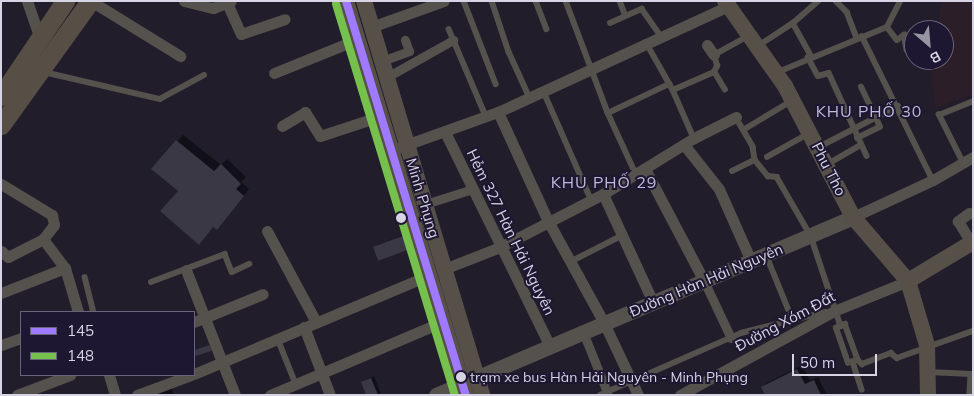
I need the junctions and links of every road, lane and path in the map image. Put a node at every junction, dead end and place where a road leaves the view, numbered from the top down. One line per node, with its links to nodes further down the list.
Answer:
1 (27, 1): 30 (street)
2 (65, 1): 30 (main road)
3 (79, 1): 45 (main road)
4 (90, 1): 38 (street); 45 (main road)
5 (346, 1): 31 (main road, Minh Phụng)
6 (364, 1): 23 (main road, Minh Phụng)
7 (444, 1): 23 (street)
8 (464, 1): 48 (lane)
9 (492, 1): 54 (lane)
10 (536, 1): 26 (lane)
11 (566, 1): 41 (lane)
12 (620, 1): 19 (lane)
13 (818, 1): 22 (lane)
14 (836, 1): 29 (lane)
15 (900, 1): 24 (lane)
16 (190, 2): 17 (street)
17 (229, 2): 20 (street)
18 (729, 3): 27 (street); 34 (main road, Phu Tho)
19 (625, 14): 21 (lane); 27 (lane)
20 (285, 19)
21 (610, 23)
22 (793, 24): 34 (lane); 39 (lane)
23 (372, 27): 40 (main road, Minh Phụng)
24 (887, 27): 28 (lane); 29 (lane)
25 (449, 29): 33 (lane)
26 (547, 29)
27 (660, 35): 35 (street)
28 (904, 35)
29 (860, 37): 39 (lane); 57 (lane)
30 (40, 38): 53 (main road)
31 (358, 39): 43 (street); 60 (main road, Minh Phụng)
32 (404, 40): 40 (street)
33 (453, 40): 47 (street); 61 (lane)
34 (754, 40): 37 (lane); 44 (main road, Phu Tho)
35 (645, 42): 41 (street); 49 (lane)
36 (707, 44): 37 (street)
37 (714, 55): 42 (lane)
38 (180, 56)
39 (810, 56): 44 (lane); 66 (lane)
40 (382, 61): 47 (main road, Minh Phụng)
41 (592, 68): 52 (street); 59 (lane)
42 (714, 72): 49 (lane); 51 (lane)
43 (274, 73)
44 (776, 73): 55 (main road, Phu Tho)
45 (35, 75): 46 (lane); 64 (main road)
46 (204, 75)
47 (387, 77): 75 (main road, Minh Phụng)
48 (496, 84)
49 (671, 87): 59 (lane); 70 (lane)
50 (861, 87): 62 (lane)
51 (725, 90)
52 (544, 92): 54 (street); 87 (lane)
53 (1, 96)
54 (530, 98): 58 (street)
55 (792, 101): 67 (lane); 69 (main road, Phu Tho)
56 (973, 101): 79 (lane)
57 (898, 106): 62 (lane); 83 (lane)
58 (498, 112): 61 (street); 91 (street)
59 (608, 113): 82 (lane)
60 (381, 116): 65 (street); 75 (main road, Minh Phụng)
61 (486, 116): 68 (street)
62 (876, 117): 66 (lane); 71 (lane)
63 (736, 118): 67 (lane); 70 (street)
64 (1, 125)
65 (282, 126)
66 (852, 129): 71 (lane); 74 (lane)
67 (743, 130): 78 (lane)
68 (445, 132): 75 (street); 85 (street, Hẻm 327 Hàn Hải Nguyên)
69 (810, 133): 74 (main road, Phu Tho); 77 (lane)
70 (694, 138): 73 (street)
71 (857, 138): 72 (lane)
72 (861, 145): 76 (lane); 80 (lane)
73 (685, 146): 82 (street); 100 (street)
74 (819, 147): 80 (main road, Phu Tho)
75 (399, 148): 88 (main road, Minh Phụng); 105 (main road, Minh Phụng)
76 (867, 156)
77 (767, 157)
78 (755, 160): 81 (lane); 94 (lane)
79 (968, 160): 83 (street, Đường Hàn Hải Nguyên)
80 (828, 165): 90 (main road, Phu Tho)
81 (732, 171)
82 (641, 172): 86 (street); 107 (street)
83 (932, 180): 90 (street, Đường Hàn Hải Nguyên)
84 (1, 184): 95 (street)
85 (473, 190): 88 (street); 97 (street, Hẻm 327 Hàn Hải Nguyên)
86 (603, 194): 87 (street); 93 (street)
87 (592, 199): 91 (street)
88 (425, 204): 105 (main road, Minh Phụng)
89 (969, 213): 96 (street)
90 (853, 217): 94 (street, Đường Hàn Hải Nguyên); 108 (main road, Phu Tho)
91 (548, 221): 97 (street); 101 (street)
92 (267, 231): 119 (street)
93 (624, 235): 101 (lane); 112 (street)
94 (811, 236): 99 (street, Đường Hàn Hải Nguyên); 113 (lane)
95 (44, 239): 98 (street); 103 (street)
96 (972, 242): 108 (main road)
97 (500, 247): 105 (street); 130 (street, Hẻm 327 Hàn Hải Nguyên)
98 (1, 251)
99 (766, 254): 100 (street, Đường Hàn Hải Nguyên); 116 (lane)
100 (750, 261): 107 (street, Đường Hàn Hải Nguyên)
101 (570, 262): 120 (street)
102 (250, 264): 104 (lane)
103 (66, 268): 110 (street); 114 (street)
104 (186, 270): 109 (lane); 117 (street)
105 (437, 272): 118 (main road, Minh Phụng); 119 (street); 141 (main road, Minh Phụng)
106 (84, 277): 115 (lane)
107 (704, 281): 112 (street, Đường Hàn Hải Nguyên); 126 (street)
108 (908, 281): 113 (street, Đường Xóm Đất); 129 (main road)
109 (151, 282)
110 (1, 293)
111 (263, 294): 117 (street)
112 (653, 302): 120 (street, Đường Hàn Hải Nguyên)
113 (834, 310): 116 (lane); 121 (lane); 154 (street, Đường Xóm Đất)
114 (78, 311)
115 (94, 311)
116 (792, 318): 126 (lane)
117 (199, 320): 132 (street)
118 (444, 321): 135 (street); 141 (main road, Minh Phụng)
119 (316, 322): 122 (street)
120 (604, 323): 124 (street, Đường Hàn Hải Nguyên); 139 (street)
121 (842, 326): 131 (lane); 131 (lane)
122 (304, 327): 127 (street); 135 (street)
123 (973, 330): 129 (lane)
124 (583, 332): 130 (street, Đường Hàn Hải Nguyên); 143 (street)
125 (20, 338): 128 (street)
126 (731, 338): 139 (lane)
127 (278, 339): 132 (street); 140 (lane)
128 (1, 345)
129 (927, 345): 131 (lane); 133 (main road)
130 (550, 346): 141 (street, Đường Hàn Hải Nguyên)
131 (856, 361): 142 (lane)
132 (223, 363): 134 (street); 148 (street)
133 (927, 372): 144 (lane); 155 (main road)
134 (195, 373)
135 (322, 373): 140 (street); 150 (street)
136 (67, 376): 145 (street)
137 (109, 376): 146 (street)
138 (187, 376): 147 (street)
139 (631, 381): 143 (lane); 153 (street)
140 (296, 384): 149 (street)
141 (468, 384): 151 (street, Đường Hàn Hải Nguyên); 152 (main road, Minh Phụng)
142 (862, 390)
143 (604, 393)
144 (971, 393)
145 (17, 395)
146 (115, 395)
147 (138, 395)
148 (236, 395)
149 (270, 395)
150 (330, 395)
151 (436, 395)
152 (482, 395)
153 (638, 395)
154 (680, 395)
155 (928, 395)

